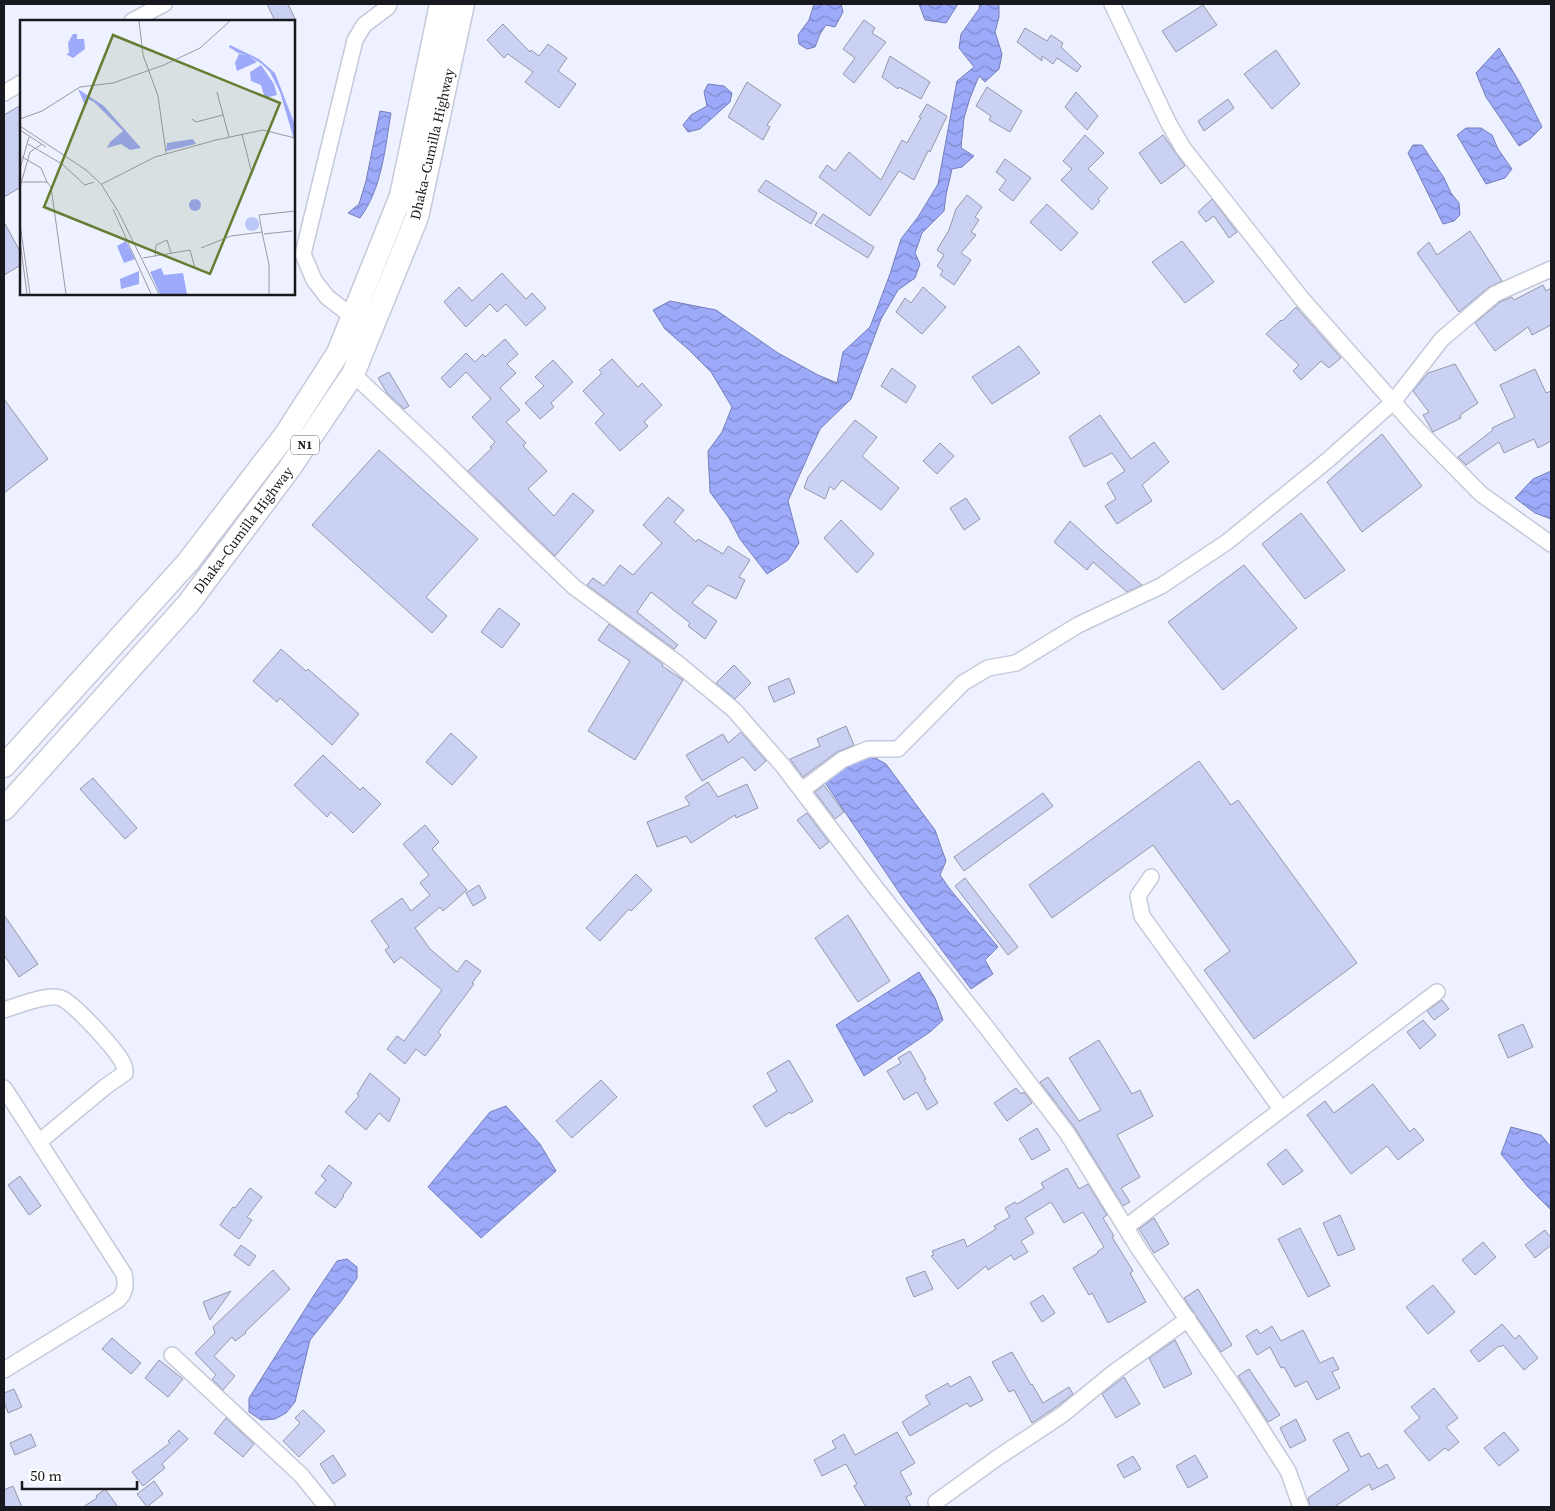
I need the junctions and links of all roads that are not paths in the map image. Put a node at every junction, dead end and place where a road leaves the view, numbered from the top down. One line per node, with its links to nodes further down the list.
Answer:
1 (164, 4): 6 (street)
2 (389, 4): 10 (street)
3 (441, 4): 10 (highway, Dhaka–Cumilla Highway / N1)
4 (463, 4): 11 (highway, Dhaka–Cumilla Highway / N1)
5 (1112, 4): 12 (street)
6 (134, 20)
7 (20, 84): 8 (street)
8 (4, 93)
9 (1551, 269): 12 (street)
10 (353, 317): 11 (highway, Dhaka–Cumilla Highway / N1)
11 (350, 363): 14 (highway, Dhaka–Cumilla Highway / N1); 15 (street); 16 (highway, Dhaka–Cumilla Highway / N1)
12 (1393, 402): 13 (street); 15 (street)
13 (1551, 544)
14 (4, 766)
15 (802, 790): 23 (street)
16 (4, 809)
17 (1151, 877): 21 (street)
18 (1437, 992): 21 (street)
19 (4, 1010): 22 (street)
20 (4, 1088): 22 (street)
21 (1281, 1110): 23 (street)
22 (39, 1142): 26 (street)
23 (1126, 1227): 24 (street)
24 (1188, 1319): 27 (street); 29 (street)
25 (172, 1355): 28 (street)
26 (4, 1370)
27 (936, 1502)
28 (327, 1507)
29 (1302, 1507)

